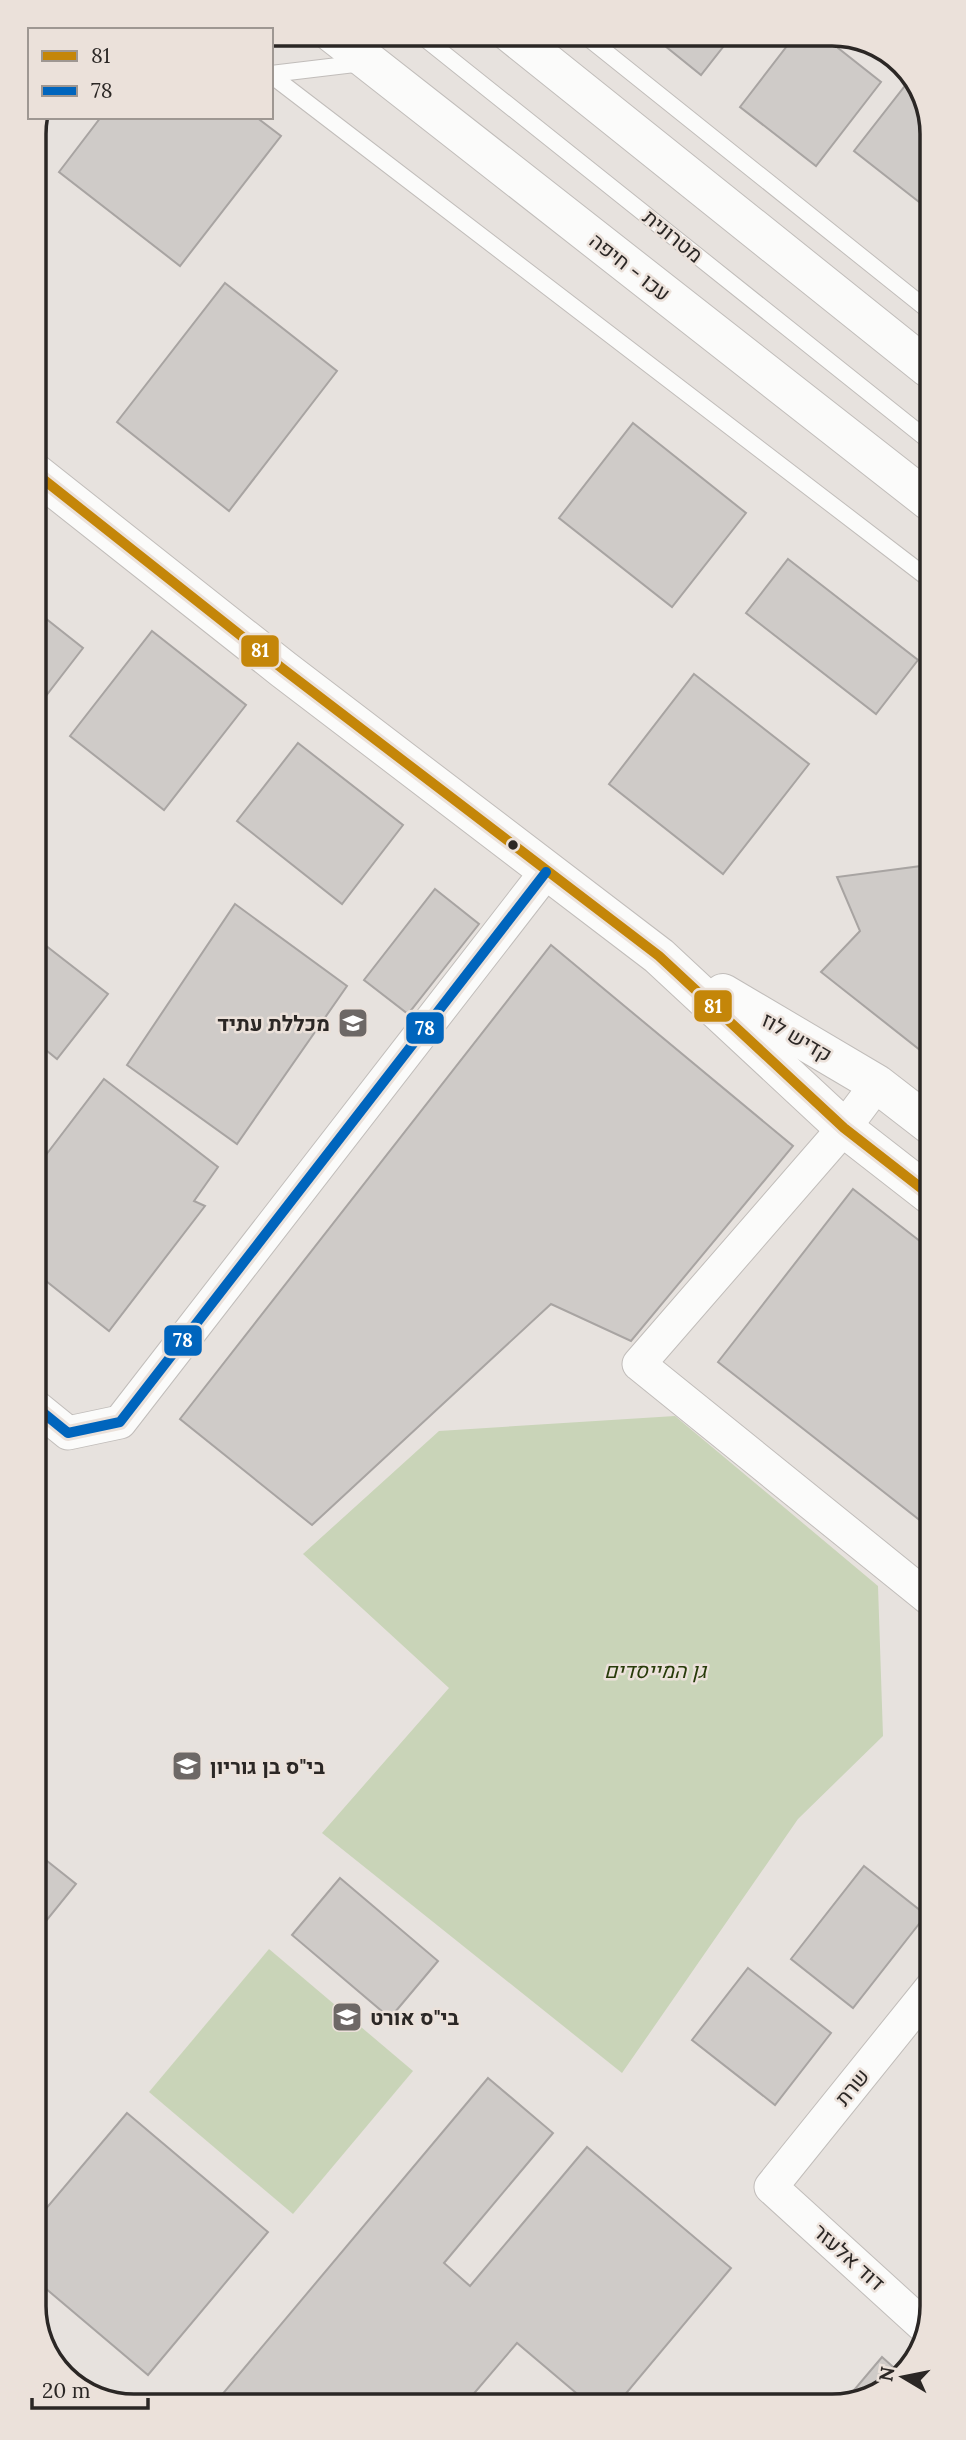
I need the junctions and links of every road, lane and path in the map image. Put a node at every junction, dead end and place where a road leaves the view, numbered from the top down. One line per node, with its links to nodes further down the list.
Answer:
1 (348, 46): 5 (main road, עכו - חיפה)
2 (434, 46): 10 (lane, מטרונית)
3 (526, 46): 9 (main road)
4 (598, 46): 8 (lane)
5 (368, 62): 6 (lane); 12 (main road, עכו - חיפה)
6 (273, 74)
7 (273, 76): 13 (lane)
8 (920, 304)
9 (920, 362)
10 (920, 434)
11 (46, 481): 14 (main road, קדיש לוז)
12 (920, 494)
13 (920, 572)
14 (546, 872): 15 (main road, קדיש לוז); 20 (street)
15 (659, 956): 16 (main road, קדיש לוז); 18 (main road, קדיש לוז)
16 (877, 1084): 17 (main road, קדיש לוז); 18 (street)
17 (920, 1117)
18 (844, 1128): 19 (main road, קדיש לוז); 21 (street)
19 (920, 1187)
20 (46, 1415)
21 (920, 1591)
22 (920, 2002): 23 (street, שרת)
23 (771, 2187): 24 (street, דוד אלעזר)
24 (919, 2322)

